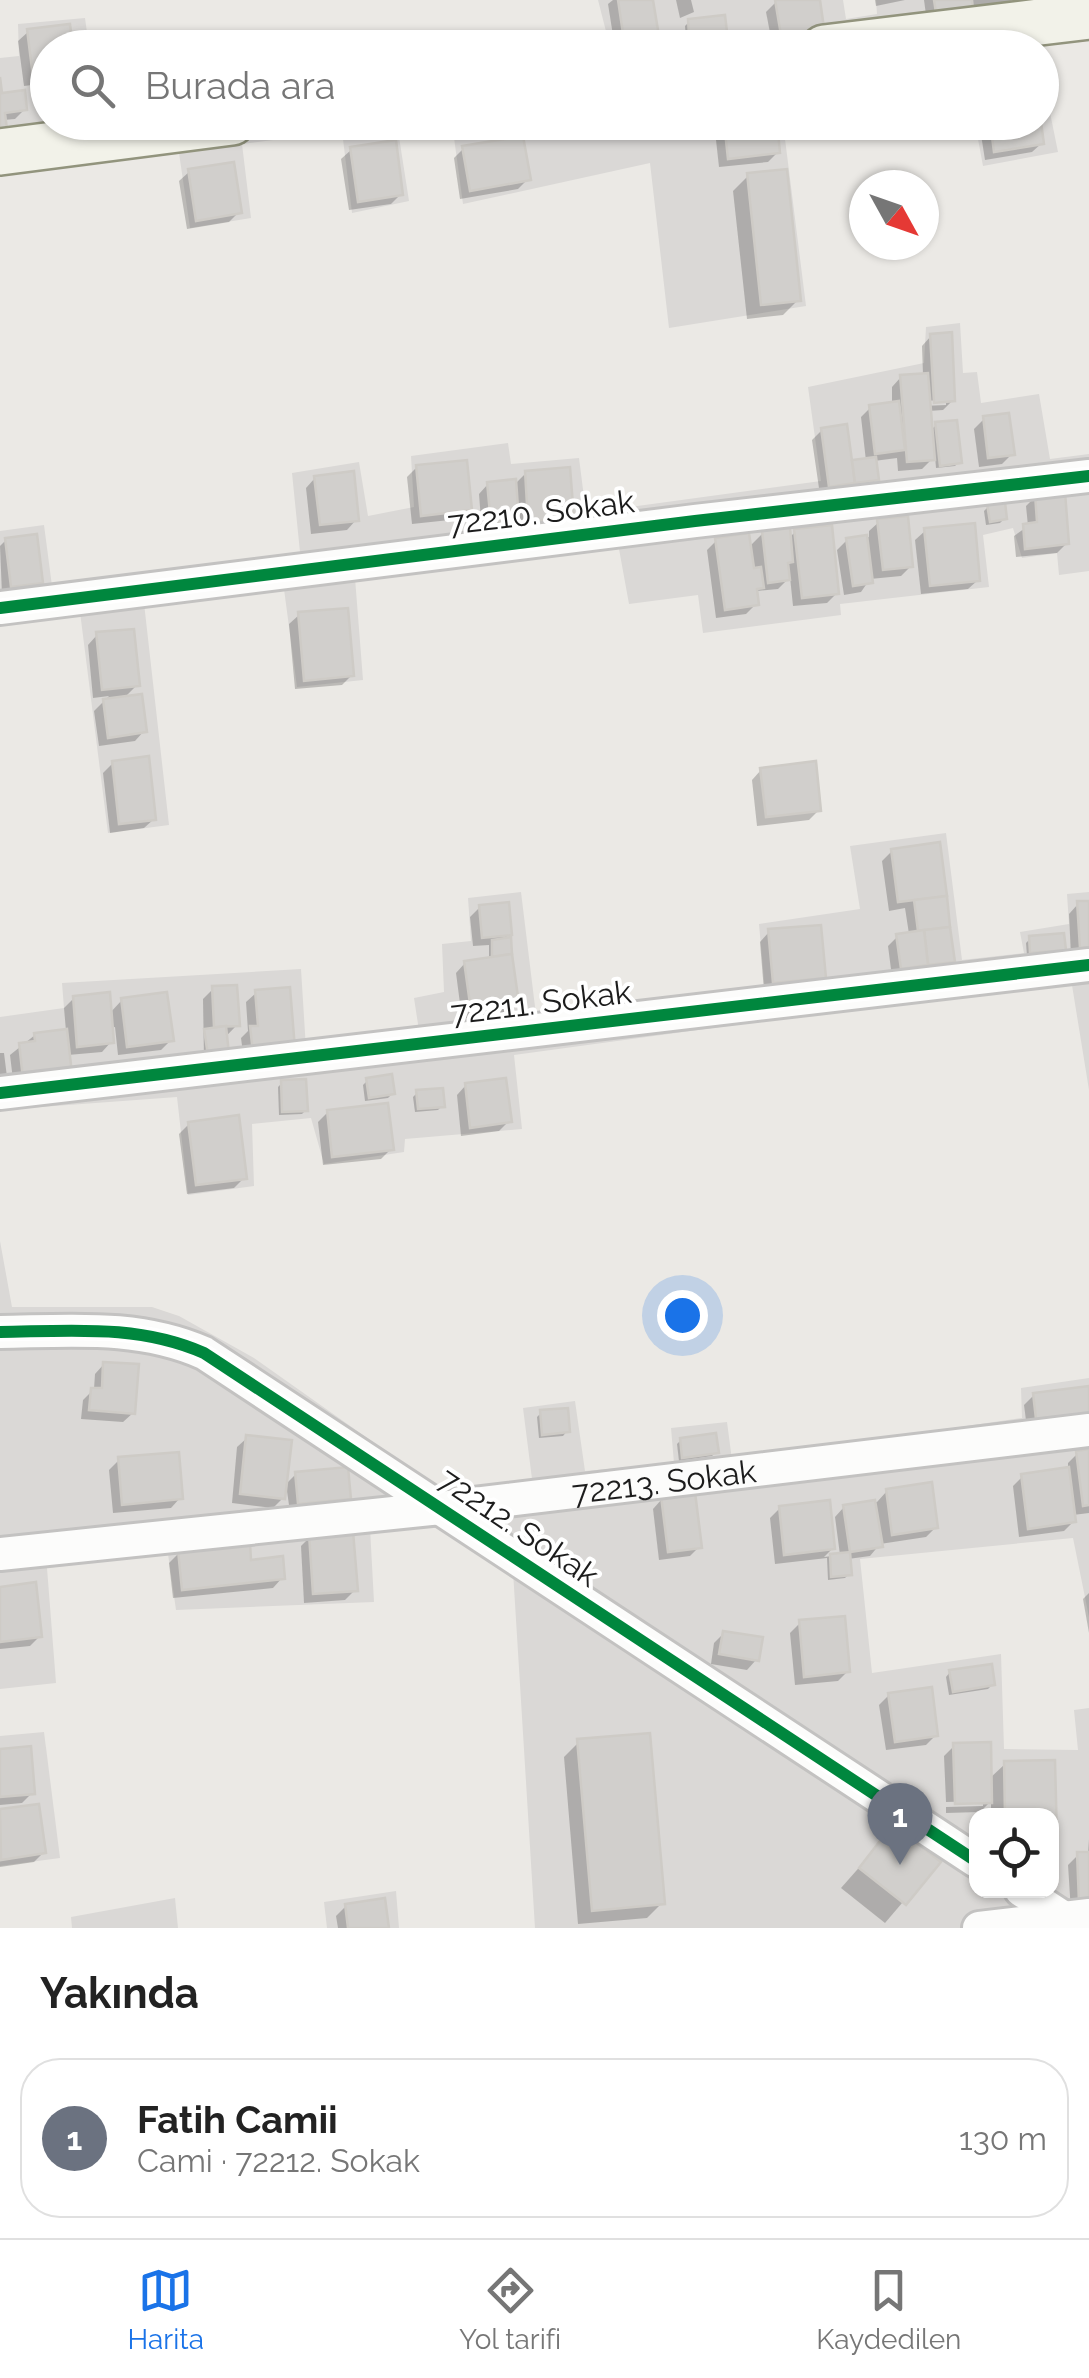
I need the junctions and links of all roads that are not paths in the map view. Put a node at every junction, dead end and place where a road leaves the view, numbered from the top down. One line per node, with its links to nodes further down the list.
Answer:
1 (1089, 16): 2 (street)
2 (973, 30)
3 (93, 140): 4 (street)
4 (0, 152)
5 (1089, 476): 6 (street, 72210. Sokak)
6 (0, 608)
7 (1089, 965): 8 (street, 72211. Sokak)
8 (0, 1093)
9 (0, 1332): 11 (street, 72212. Sokak)
10 (1089, 1430): 11 (street, 72213. Sokak)
11 (440, 1508): 12 (street, 72213. Sokak); 13 (street, 72212. Sokak)
12 (0, 1554)
13 (969, 1856)
14 (1037, 1898): 15 (street)
15 (1076, 1917): 16 (street)
16 (979, 1928)

